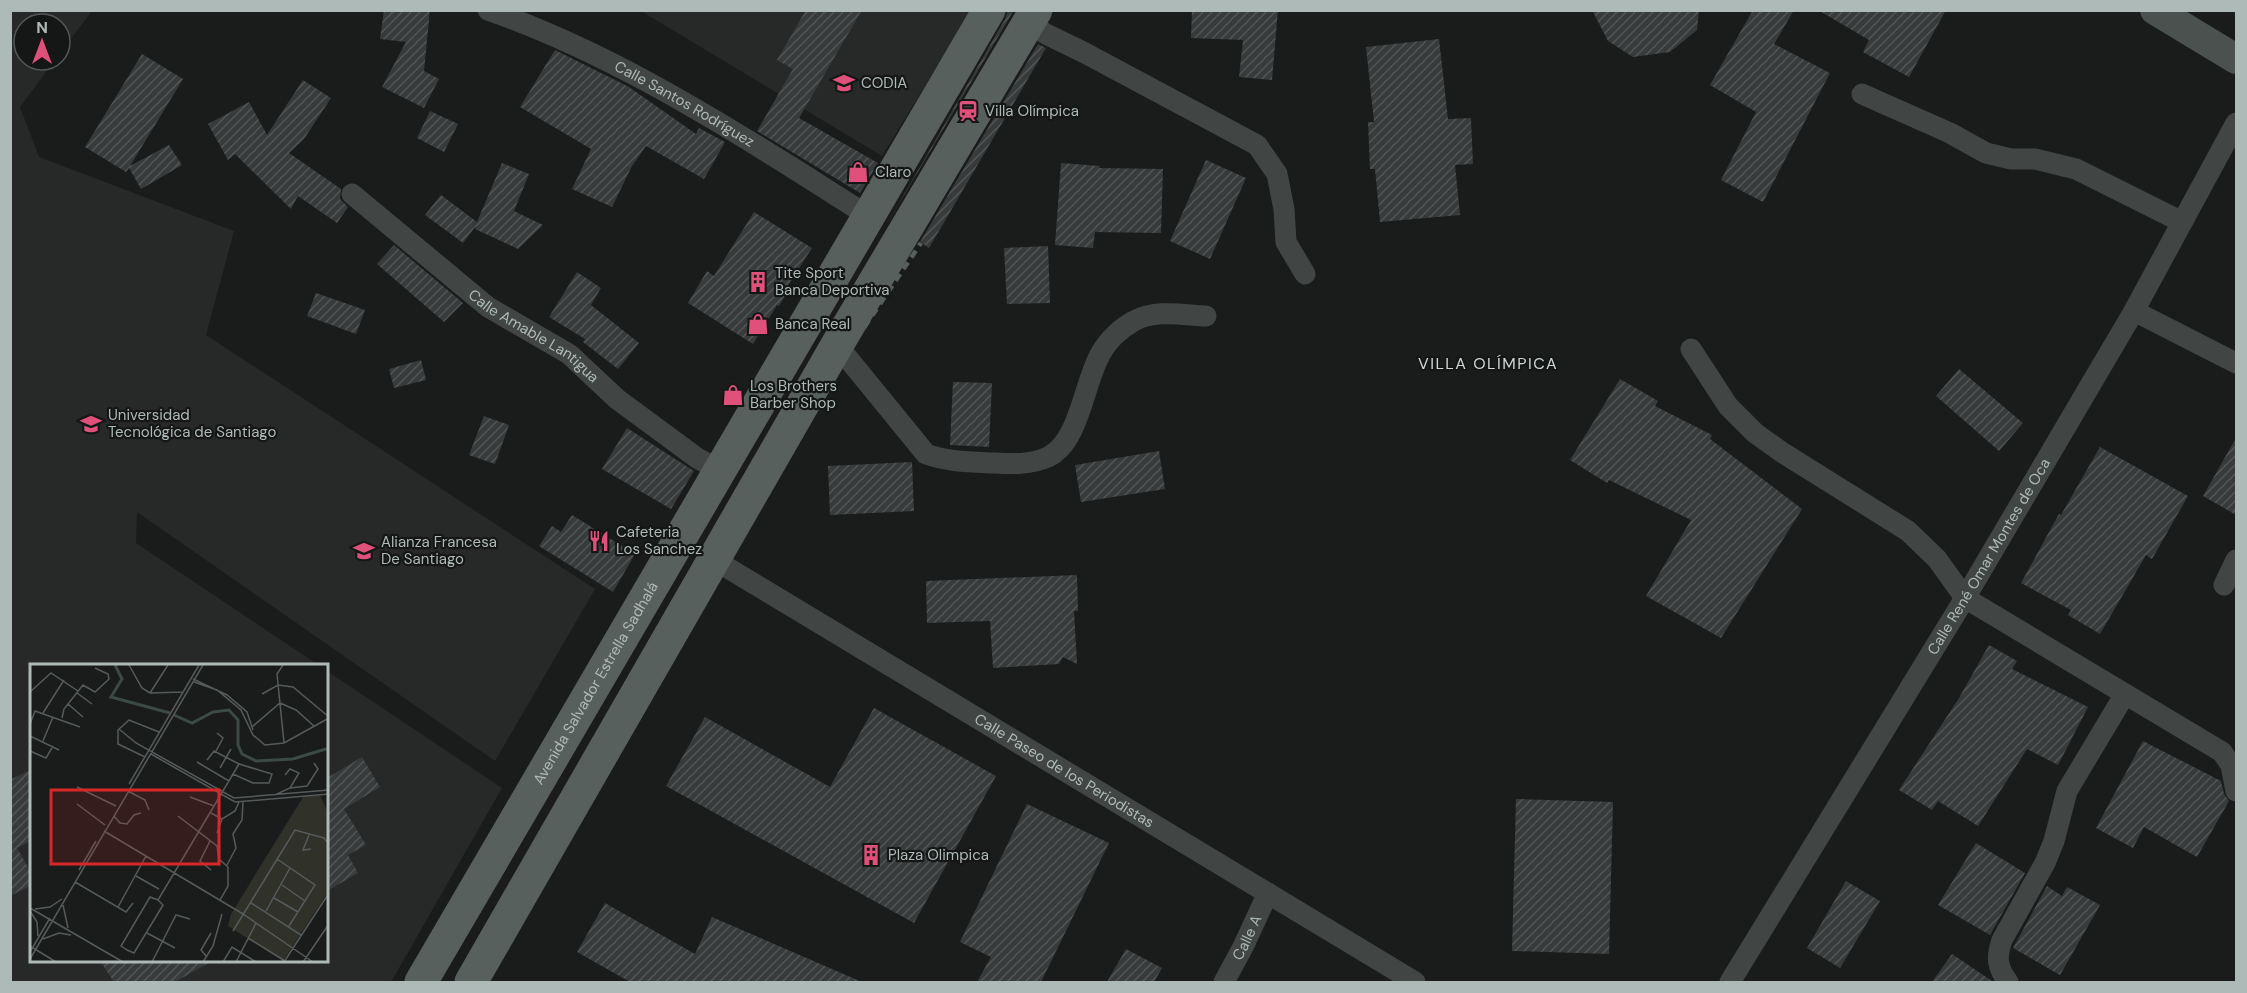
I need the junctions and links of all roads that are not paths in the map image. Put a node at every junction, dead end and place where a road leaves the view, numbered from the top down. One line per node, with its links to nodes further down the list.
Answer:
1 (489, 10): 9 (street, Calle Santos Rodríguez)
2 (988, 10): 9 (main road, Avenida Salvador Estrella Sadhalá)
3 (2155, 10): 5 (street)
4 (1032, 16): 11 (street); 14 (main road)
5 (2236, 59)
6 (1862, 94): 10 (street)
7 (2236, 123): 10 (street, Calle René Omar Montes de Oca)
8 (352, 194): 17 (street, Calle Amable Lantigua)
9 (869, 216): 17 (main road, Avenida Salvador Estrella Sadhalá)
10 (2182, 222): 12 (street, Calle René Omar Montes de Oca)
11 (1305, 274)
12 (2134, 311): 16 (street); 21 (street, Calle René Omar Montes de Oca)
13 (1206, 316): 14 (street)
14 (837, 345): 18 (main road)
15 (1691, 349): 21 (street)
16 (2236, 363)
17 (719, 470): 25 (main road, Avenida Salvador Estrella Sadhalá)
18 (713, 559): 24 (street, Calle Paseo de los Periodistas); 26 (main road)
19 (2236, 560): 20 (street)
20 (2224, 585)
21 (1965, 598): 22 (street); 29 (street, Calle René Omar Montes de Oca)
22 (2125, 694): 23 (street); 30 (street)
23 (2236, 791)
24 (1268, 893): 27 (street, Calle A); 28 (street, Calle Paseo de los Periodistas)
25 (421, 982)
26 (471, 982)
27 (1224, 982)
28 (1415, 982)
29 (1730, 982)
30 (2008, 982)

